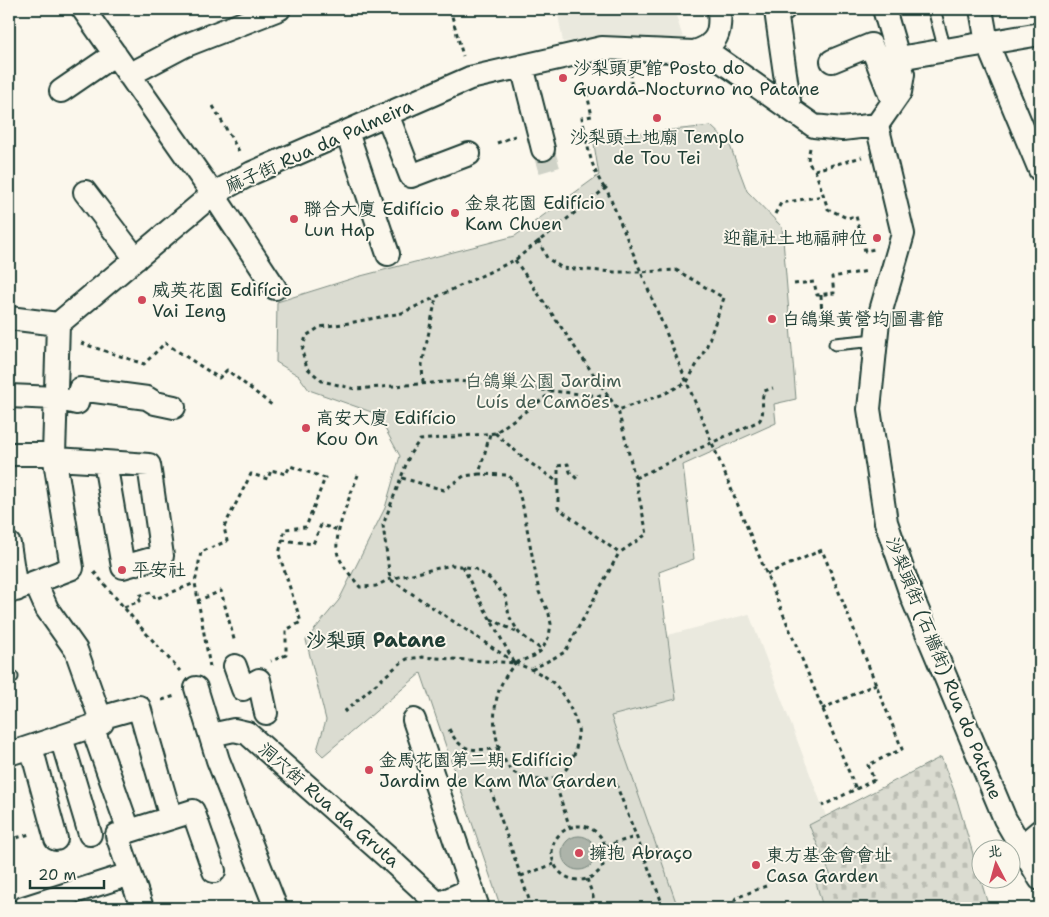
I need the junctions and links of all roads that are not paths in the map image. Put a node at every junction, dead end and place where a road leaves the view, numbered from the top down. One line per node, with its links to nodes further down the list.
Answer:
1 (83, 9): 12 (street)
2 (279, 9): 16 (street)
3 (719, 9): 10 (street)
4 (784, 9): 19 (street)
5 (884, 9): 13 (street)
6 (934, 9): 11 (lane)
7 (981, 9): 9 (street)
8 (1040, 34): 9 (street)
9 (987, 43): 11 (street); 25 (street)
10 (708, 46): 15 (street, 麻子街 Rua da Palmeira); 19 (street)
11 (945, 50): 13 (street)
12 (114, 54): 16 (street); 17 (street)
13 (899, 58): 18 (street)
14 (832, 61): 18 (street)
15 (522, 66): 20 (street, 麻子街 Rua da Palmeira); 23 (street)
16 (129, 75): 27 (street)
17 (61, 91)
18 (893, 102): 21 (street)
19 (790, 108): 21 (street)
20 (387, 114): 22 (street, 麻子街 Rua da Palmeira); 24 (street)
21 (877, 125): 33 (street, 沙梨頭街 (石牆街) Rua do Patane)
22 (347, 132): 27 (street, 麻子街 Rua da Palmeira); 28 (street)
23 (543, 149)
24 (469, 154)
25 (1040, 170)
26 (85, 192): 29 (street)
27 (213, 194): 29 (street, 麻子街 Rua da Palmeira); 30 (street)
28 (388, 254)
29 (136, 259): 32 (street, 麻子街 Rua da Palmeira)
30 (276, 288)
31 (9, 318): 32 (street)
32 (57, 330): 36 (street)
33 (875, 340): 34 (lane); 57 (street, 沙梨頭街 (石牆街) Rua do Patane)
34 (835, 344)
35 (9, 396): 36 (street)
36 (56, 398): 37 (street); 39 (street)
37 (174, 408)
38 (9, 454): 39 (street)
39 (55, 457): 40 (street); 42 (street)
40 (105, 462)
41 (9, 544): 42 (street)
42 (20, 588): 47 (street)
43 (235, 666): 45 (street)
44 (198, 693): 48 (street)
45 (266, 713)
46 (414, 720): 63 (street)
47 (98, 723): 49 (street); 52 (street); 54 (street)
48 (210, 735): 63 (street, 洞穴街 Rua da Gruta); 67 (street)
49 (61, 737): 50 (street); 55 (street)
50 (31, 747): 51 (street); 56 (street)
51 (9, 754)
52 (171, 818): 54 (street); 60 (street)
53 (1040, 831): 58 (street)
54 (123, 833): 61 (street)
55 (90, 834)
56 (56, 839)
57 (1017, 840)
58 (1022, 846)
59 (1022, 849): 62 (street, 沙梨頭街 (石牆街) Rua do Patane)
60 (214, 871)
61 (130, 874): 65 (street); 66 (street)
62 (1040, 879)
63 (475, 898)
64 (9, 899): 65 (street)
65 (24, 908)
66 (142, 908)
67 (276, 908)

